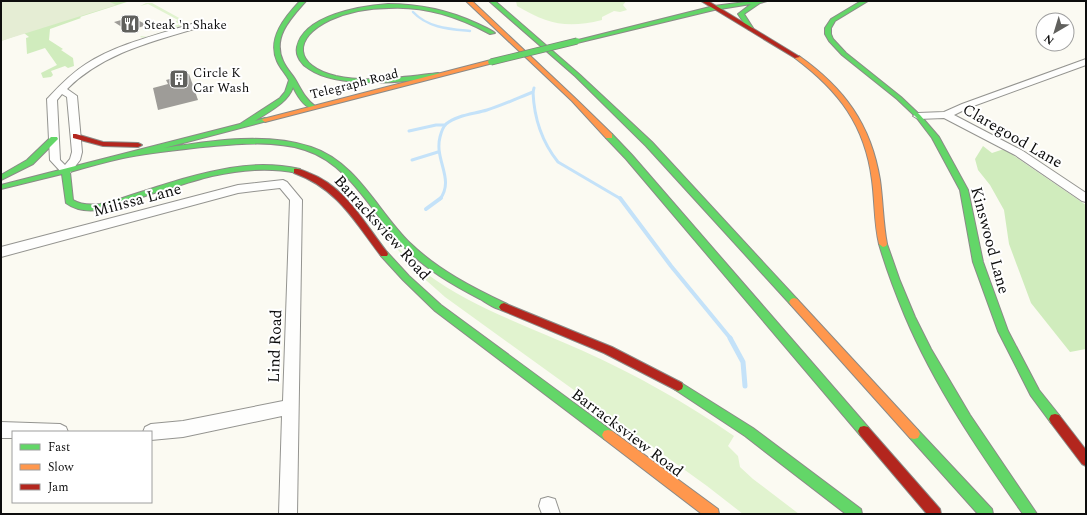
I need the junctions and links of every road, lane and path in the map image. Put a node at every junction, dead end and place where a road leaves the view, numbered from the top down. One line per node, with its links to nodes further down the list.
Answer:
1 (303, 1): 14 (main road)
2 (469, 1): 11 (main road)
3 (492, 1): 39 (main road)
4 (704, 1): 8 (main road)
5 (732, 1): 8 (main road, Telegraph Road)
6 (866, 1): 17 (main road, Kinswood Lane)
7 (761, 2): 8 (main road, Telegraph Road); 10 (main road)
8 (714, 8): 10 (main road); 13 (main road, Telegraph Road, bridge)
9 (201, 24): 15 (street)
10 (750, 28): 40 (main road)
11 (524, 51): 13 (main road); 38 (main road)
12 (1086, 62): 18 (street)
13 (438, 75): 16 (main road, Telegraph Road)
14 (292, 79): 16 (main road); 19 (main road)
15 (61, 90): 20 (street); 21 (street)
16 (313, 107): 19 (main road, Telegraph Road)
17 (918, 116): 18 (street, Claregood Lane); 34 (main road, Kinswood Lane)
18 (946, 116): 28 (street, Claregood Lane)
19 (242, 126): 22 (main road, Telegraph Road)
20 (76, 136): 22 (main road); 24 (street)
21 (54, 139): 24 (street); 25 (main road)
22 (168, 144): 23 (main road, Telegraph Road)
23 (123, 156): 24 (main road, Telegraph Road); 37 (main road)
24 (66, 171): 27 (main road, Telegraph Road); 36 (main road, Barracksview Road)
25 (1, 178)
26 (283, 184): 29 (street, Milissa Lane); 30 (street, Lind Road)
27 (1, 187)
28 (1086, 198)
29 (1, 252)
30 (290, 407): 33 (street); 35 (street, Lind Road)
31 (1, 430): 32 (street)
32 (30, 431)
33 (152, 432)
34 (1086, 460)
35 (288, 514)
36 (713, 514)
37 (856, 514)
38 (935, 514)
39 (987, 514)
40 (1031, 514)

